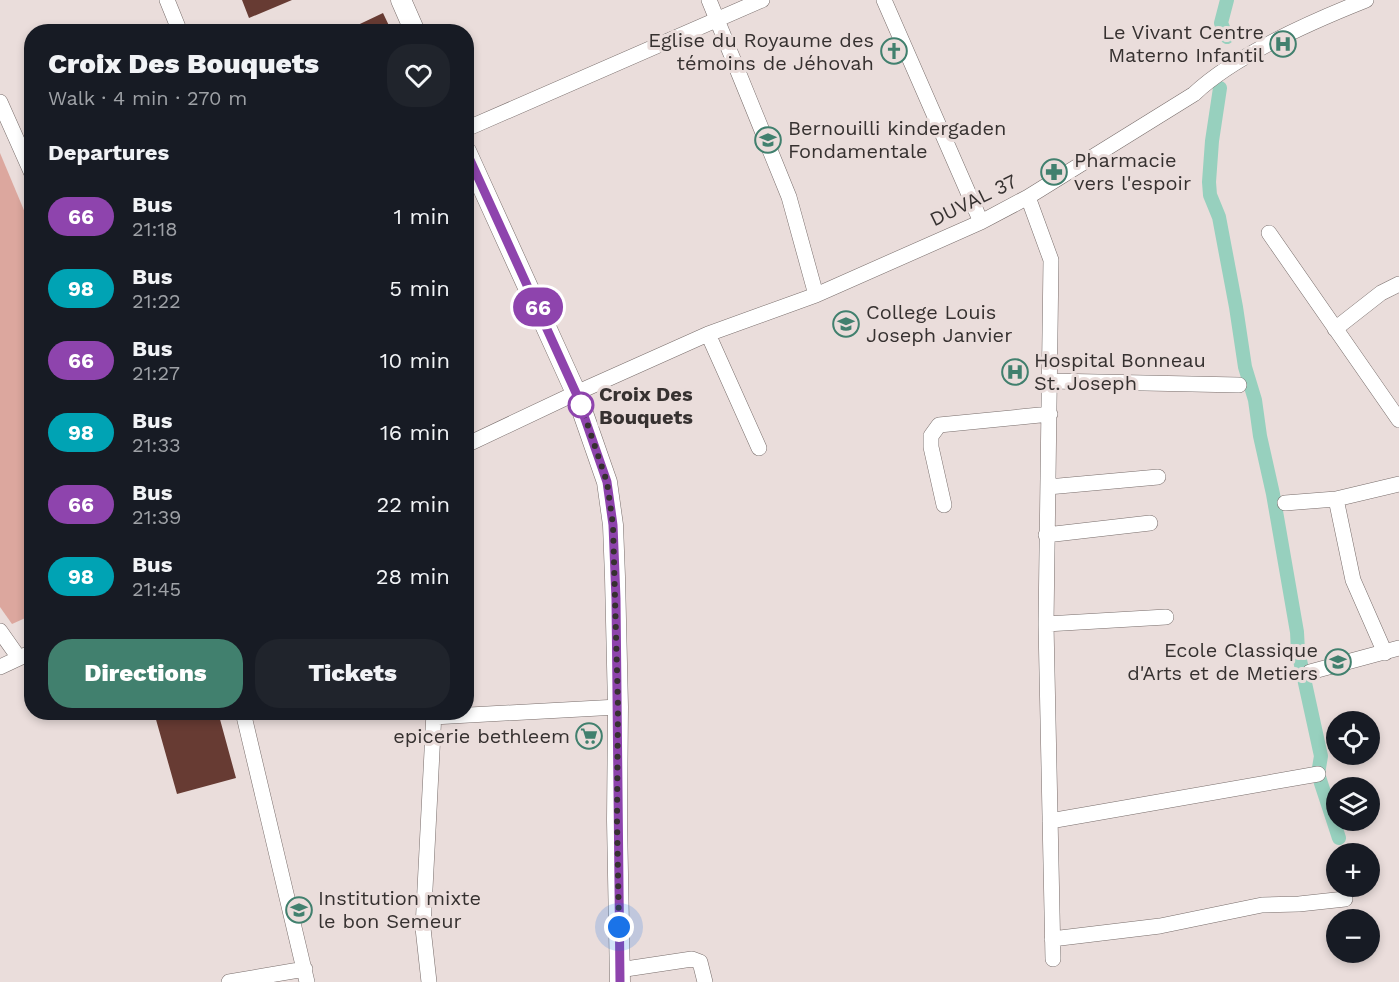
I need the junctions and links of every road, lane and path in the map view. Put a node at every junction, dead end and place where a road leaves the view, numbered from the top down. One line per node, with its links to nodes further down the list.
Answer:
1 (167, 0): 8 (street)
2 (401, 0): 9 (main road)
3 (709, 0): 7 (street)
4 (762, 0): 7 (street)
5 (884, 0): 15 (street)
6 (1366, 0): 14 (street, DUVAL 37)
7 (717, 19): 11 (street); 18 (street)
8 (173, 24)
9 (412, 24)
10 (0, 102): 12 (street)
11 (474, 125)
12 (24, 156)
13 (474, 169): 23 (main road)
14 (1028, 197): 15 (street, DUVAL 37); 21 (street)
15 (981, 222): 18 (street, DUVAL 37)
16 (1269, 233): 19 (street)
17 (1399, 284): 19 (street)
18 (816, 295): 20 (street, DUVAL 37)
19 (1335, 329): 25 (street)
20 (708, 334): 23 (street, DUVAL 37); 27 (street)
21 (1051, 381): 22 (street); 24 (street)
22 (1239, 385)
23 (576, 393): 26 (street, DUVAL 37); 44 (main road)
24 (1050, 414): 30 (street); 33 (street)
25 (1399, 420)
26 (474, 441)
27 (759, 448)
28 (1158, 477): 30 (street)
29 (1399, 484): 31 (street)
30 (1048, 487): 35 (street)
31 (1336, 500): 32 (street); 39 (street)
32 (1285, 503)
33 (944, 505)
34 (1150, 523): 35 (street)
35 (1046, 535): 37 (street)
36 (1166, 617): 37 (street)
37 (1046, 624): 49 (street)
38 (0, 631): 40 (street)
39 (1392, 651): 43 (street)
40 (24, 654)
41 (24, 655): 42 (street)
42 (0, 667)
43 (1310, 672)
44 (618, 707): 45 (street); 54 (main road)
45 (474, 713)
46 (245, 720): 53 (street)
47 (433, 720): 56 (street)
48 (1318, 774): 49 (street)
49 (1050, 821): 51 (street)
50 (1345, 899): 51 (street)
51 (1052, 939): 52 (street)
52 (1053, 959)
53 (306, 976): 55 (street)
54 (620, 976): 57 (street)
55 (229, 982)
56 (429, 982)
57 (705, 982)

